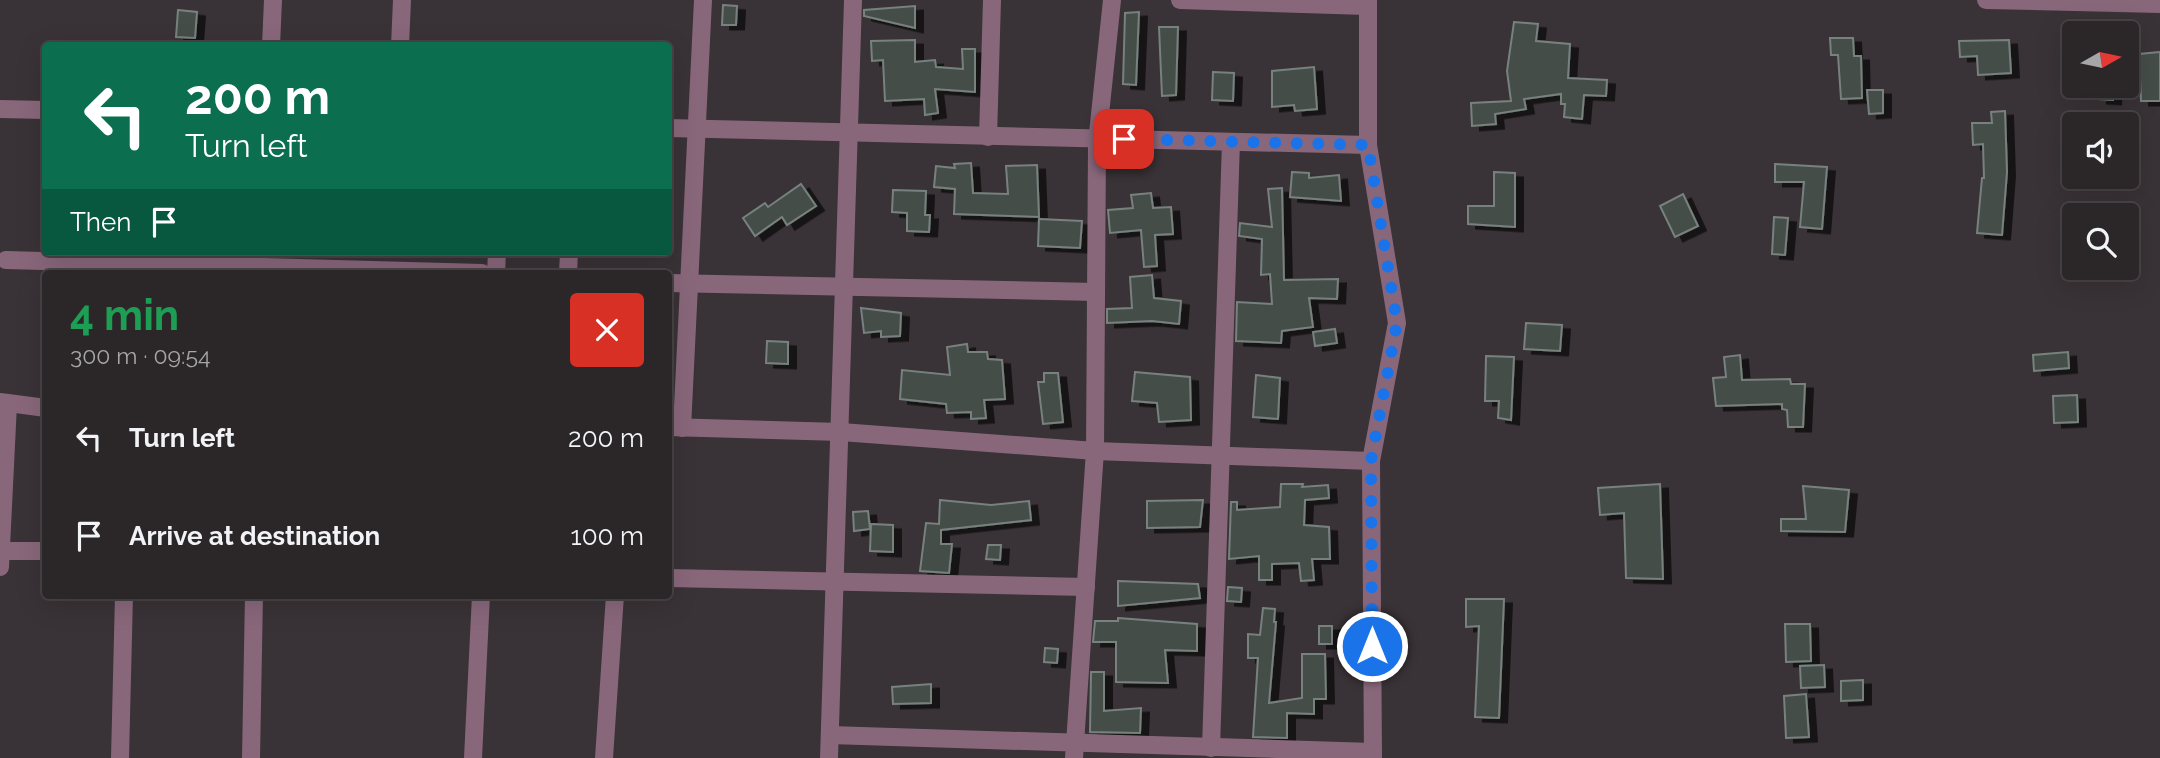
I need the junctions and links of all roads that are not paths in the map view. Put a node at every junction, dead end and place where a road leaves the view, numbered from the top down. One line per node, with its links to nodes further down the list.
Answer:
1 (273, 0): 13 (street)
2 (402, 0): 14 (street)
3 (703, 0): 18 (street)
4 (853, 0): 19 (street)
5 (992, 0): 20 (street)
6 (1112, 0): 21 (street)
7 (1180, 0): 9 (street)
8 (1986, 0): 10 (street)
9 (1239, 1): 11 (street)
10 (2100, 1): 12 (street)
11 (1367, 3): 23 (street)
12 (2160, 4)
13 (271, 42)
14 (400, 42)
15 (0, 109): 16 (street)
16 (42, 110)
17 (672, 128): 18 (street)
18 (696, 129): 19 (street); 28 (street)
19 (849, 133): 20 (street); 29 (street)
20 (988, 136): 21 (street)
21 (1098, 139): 22 (street); 30 (street)
22 (1231, 142): 23 (street); 36 (street)
23 (1368, 145): 37 (street)
24 (6, 260): 25 (street)
25 (263, 264): 26 (street)
26 (409, 270)
27 (672, 283): 28 (street)
28 (689, 284): 29 (street); 33 (street)
29 (845, 287): 30 (street); 34 (street)
30 (1096, 292): 35 (street)
31 (4, 403): 32 (street); 38 (street)
32 (42, 408)
33 (675, 428): 34 (street)
34 (841, 432): 35 (street); 42 (street)
35 (1095, 451): 36 (street); 43 (street)
36 (1220, 455): 37 (street); 49 (street)
37 (1371, 461): 51 (street)
38 (1, 551): 39 (street); 40 (street)
39 (42, 551)
40 (0, 567)
41 (672, 578): 42 (street)
42 (836, 581): 43 (street); 48 (street)
43 (1086, 587): 50 (street)
44 (124, 599): 52 (street)
45 (254, 599): 53 (street)
46 (481, 599): 54 (street)
47 (615, 599): 55 (street)
48 (830, 735): 50 (street); 56 (street)
49 (1211, 748): 50 (street); 51 (street)
50 (1074, 751)
51 (1373, 755)
52 (120, 758)
53 (251, 758)
54 (473, 758)
55 (604, 758)
56 (829, 758)

